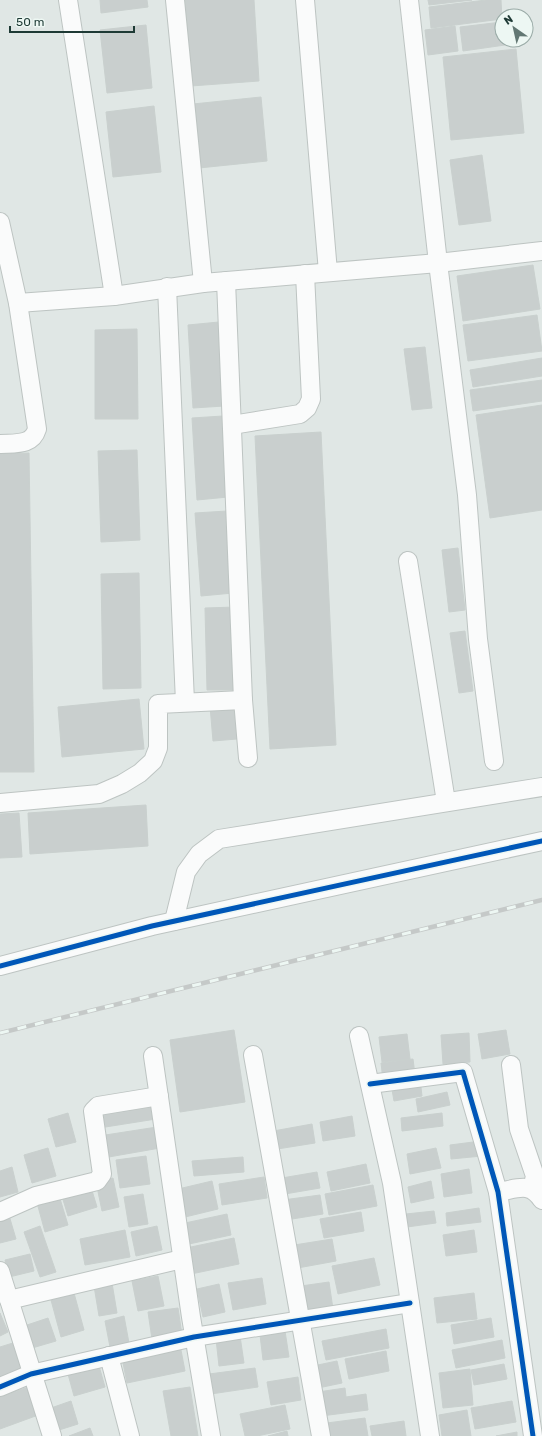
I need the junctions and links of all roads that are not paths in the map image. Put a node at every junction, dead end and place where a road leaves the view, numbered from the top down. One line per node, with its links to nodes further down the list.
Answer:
1 (68, 0): 13 (street)
2 (175, 0): 11 (street)
3 (305, 0): 8 (street)
4 (409, 0): 7 (street)
5 (0, 222): 14 (street)
6 (542, 251): 7 (street)
7 (438, 263): 8 (street); 21 (street)
8 (328, 272): 9 (street)
9 (305, 274): 10 (street); 15 (street)
10 (226, 281): 11 (street); 15 (street)
11 (203, 283): 12 (street)
12 (167, 287): 13 (street); 19 (street)
13 (114, 296): 14 (street)
14 (18, 304): 16 (street)
15 (232, 425): 18 (street)
16 (0, 444)
17 (408, 561): 23 (street)
18 (243, 700): 19 (street); 20 (street)
19 (185, 702): 24 (street)
20 (248, 758)
21 (494, 761)
22 (542, 787): 23 (street)
23 (446, 802): 26 (street)
24 (0, 803)
25 (542, 841): 26 (street)
26 (174, 921): 27 (street)
27 (0, 966)
28 (359, 1036): 32 (street)
29 (253, 1055): 41 (street)
30 (153, 1056): 33 (street)
31 (511, 1065): 35 (street)
32 (370, 1084): 34 (street); 40 (street)
33 (159, 1096): 36 (street); 37 (street)
34 (498, 1192): 35 (street); 51 (street)
35 (537, 1194)
36 (0, 1212)
37 (182, 1259): 39 (street); 42 (street)
38 (0, 1271): 39 (street)
39 (9, 1300): 44 (street)
40 (410, 1303): 41 (street); 50 (street)
41 (299, 1320): 42 (street); 49 (street)
42 (194, 1337): 43 (street); 48 (street)
43 (108, 1356): 44 (street); 47 (street)
44 (31, 1374): 45 (street); 46 (street)
45 (0, 1387)
46 (52, 1436)
47 (130, 1436)
48 (211, 1436)
49 (321, 1436)
50 (430, 1436)
51 (533, 1436)

